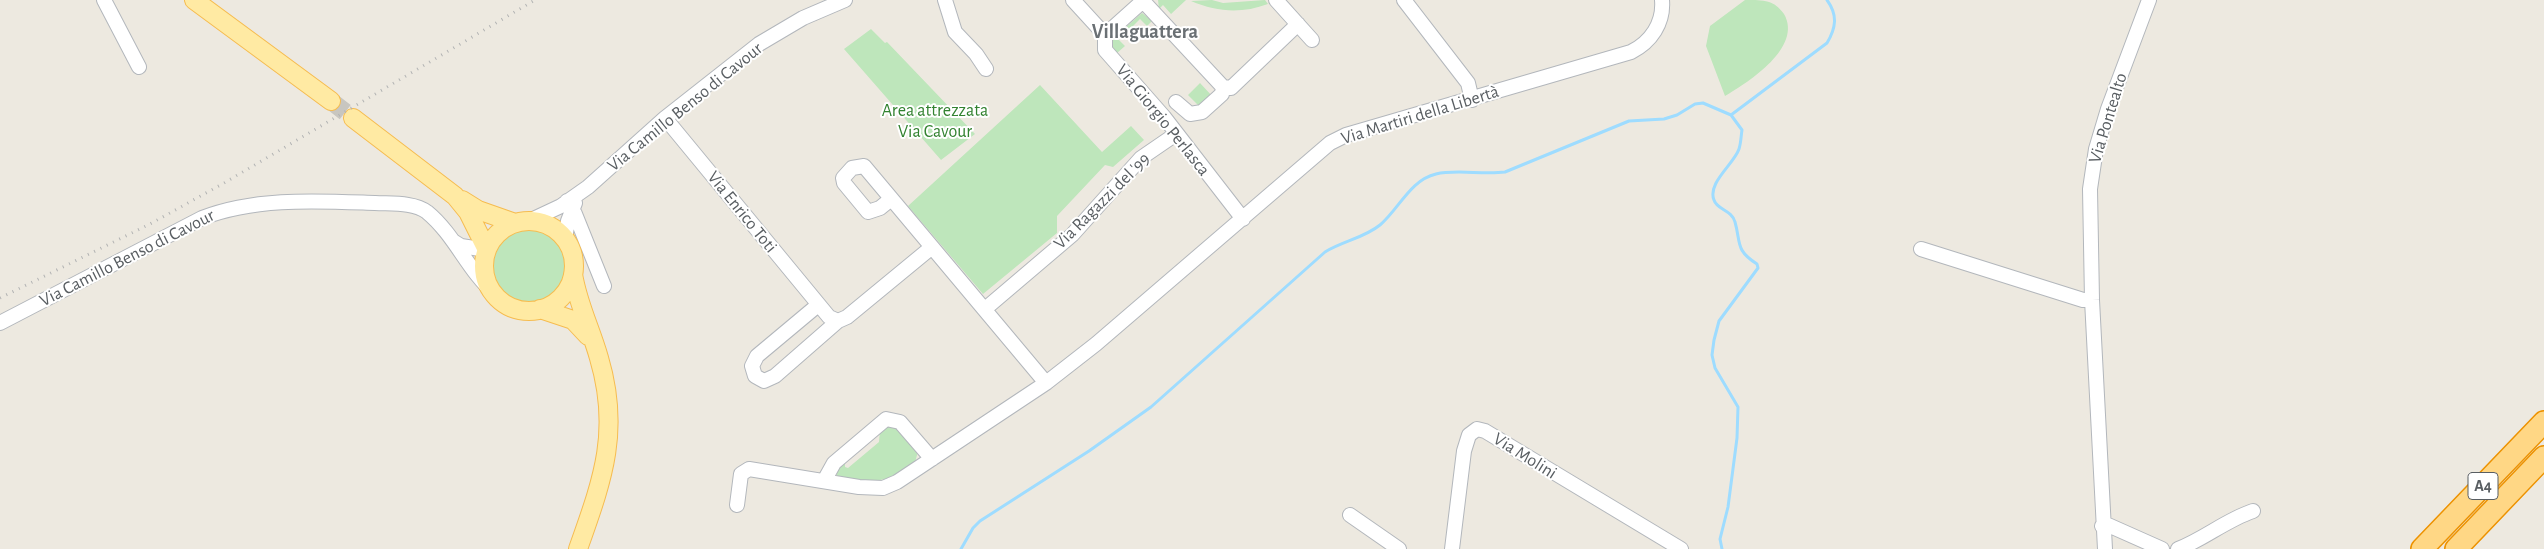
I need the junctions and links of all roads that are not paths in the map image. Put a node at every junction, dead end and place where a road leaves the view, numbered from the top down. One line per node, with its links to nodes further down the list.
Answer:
1 (104, 0): 14 (street)
2 (194, 0): 18 (main road)
3 (845, 0): 21 (street, Via Camillo Benso di Cavour)
4 (945, 0): 15 (street)
5 (1073, 0): 12 (street)
6 (1276, 0): 11 (street)
7 (1404, 0): 17 (street)
8 (1662, 0): 17 (street, Via Martiri della Libertà)
9 (2149, 0): 37 (street, Via Pontealto)
10 (1144, 1): 12 (street); 16 (street)
11 (1298, 24): 13 (street); 16 (street, Via Giorgio Perlasca)
12 (1105, 35): 22 (street, Via Giorgio Perlasca)
13 (1312, 40)
14 (139, 67)
15 (986, 70)
16 (1223, 87): 19 (street, Via Giorgio Perlasca)
17 (1472, 100): 26 (street, Via Martiri della Libertà)
18 (331, 102)
19 (1176, 102)
20 (353, 118): 23 (main road)
21 (665, 118): 25 (street, Via Camillo Benso di Cavour); 38 (street, Via Enrico Toti)
22 (1176, 134): 26 (street, Via Giorgio Perlasca); 40 (street, Via Ragazzi del '99)
23 (455, 196): 27 (main road); 28 (main road)
24 (891, 199): 31 (street)
25 (570, 205): 27 (street); 29 (street); 35 (street)
26 (1243, 219): 44 (street, Via Martiri della Libertà)
27 (522, 222): 29 (main road); 33 (main road)
28 (475, 225): 30 (street); 33 (main road)
29 (565, 238): 34 (main road)
30 (453, 241): 33 (street); 36 (street, Via Camillo Benso di Cavour); 42 (street, Via Camillo Benso di Cavour)
31 (932, 247): 40 (street); 41 (street)
32 (1921, 249): 37 (street)
33 (487, 250): 36 (main road)
34 (573, 274): 39 (main road); 43 (main road)
35 (604, 286)
36 (495, 294): 39 (main road)
37 (2092, 300): 52 (street, Via Pontealto)
38 (818, 305): 41 (street, Via Enrico Toti); 41 (street)
39 (540, 309): 43 (main road)
40 (985, 309): 44 (street)
41 (838, 321)
42 (0, 322)
43 (594, 344): 53 (main road)
44 (1046, 383): 47 (street, Via Martiri della Libertà)
45 (2544, 422): 60 (highway, A4)
46 (2544, 457): 61 (highway, A4)
47 (932, 460): 48 (street, Via Martiri della Libertà); 48 (street)
48 (824, 480): 49 (street, Via Martiri della Libertà)
49 (737, 505)
50 (2253, 511): 59 (street)
51 (1350, 515): 54 (street)
52 (2102, 526): 57 (street, Via Pontealto); 58 (street)
53 (578, 549)
54 (1399, 549)
55 (1452, 549): 56 (street, Via Molini)
56 (1682, 549)
57 (2105, 549)
58 (2162, 549)
59 (2178, 549)
60 (2422, 549)
61 (2456, 549)

